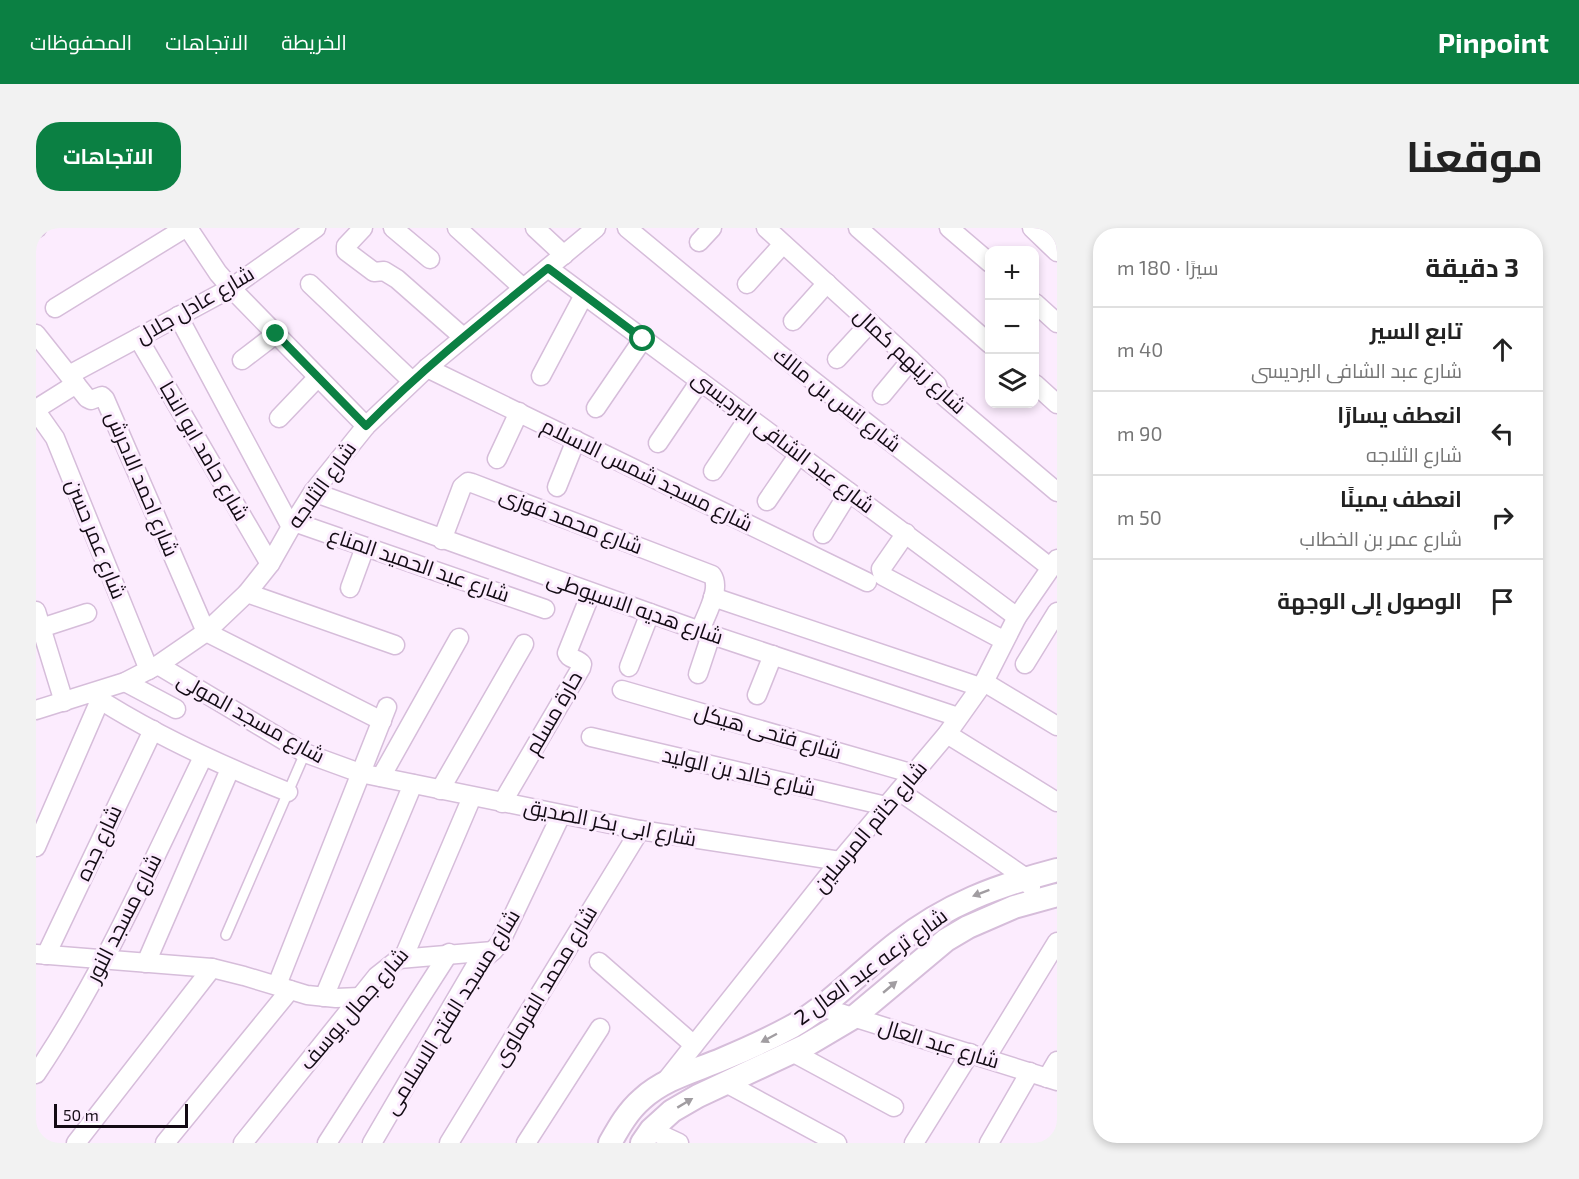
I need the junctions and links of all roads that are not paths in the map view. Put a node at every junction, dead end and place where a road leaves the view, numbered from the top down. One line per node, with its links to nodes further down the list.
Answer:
1 (187, 228): 24 (street); 28 (street)
2 (316, 228): 24 (street, شارع عادل جلال)
3 (393, 228): 18 (street)
4 (457, 228): 25 (street)
5 (536, 228): 17 (street)
6 (596, 228): 17 (street, شارع الثلاجه)
7 (627, 228): 73 (street, شارع انس بن مالك)
8 (712, 228): 14 (street)
9 (766, 228): 15 (street, شارع زينهم كمال)
10 (858, 228): 38 (street)
11 (949, 228): 19 (street)
12 (1032, 228): 16 (street)
13 (355, 230): 36 (street)
14 (699, 242)
15 (783, 244): 22 (street); 23 (street, شارع زينهم كمال)
16 (1057, 252)
17 (564, 255): 20 (street, شارع الثلاجه)
18 (430, 259)
19 (985, 259)
20 (548, 268): 25 (street, شارع الثلاجه); 26 (street, شارع عبد الشافى البرديسى)
21 (310, 284): 47 (street)
22 (747, 284)
23 (827, 284): 30 (street); 31 (street, شارع زينهم كمال)
24 (231, 288): 29 (street, شارع عادل جلال); 34 (street)
25 (523, 288): 36 (street, شارع الثلاجه)
26 (584, 295): 37 (street, شارع عبد الشافى البرديسى); 44 (street)
27 (1039, 307): 32 (street)
28 (55, 308)
29 (178, 316): 35 (street, شارع عادل جلال); 68 (street)
30 (793, 321)
31 (870, 323): 40 (street); 42 (street, شارع زينهم كمال)
32 (1057, 323)
33 (36, 334): 39 (street, شارع احمد الاحرش)
34 (276, 334): 41 (street); 45 (street)
35 (138, 338): 46 (street, شارع عادل جلال); 74 (street, شارع حامد ابو النجا)
36 (463, 338): 43 (street, شارع الثلاجه)
37 (643, 339): 48 (street, شارع عبد الشافى البرديسى); 52 (street)
38 (985, 341)
39 (42, 352): 46 (street, شارع احمد الاحرش)
40 (837, 359)
41 (242, 360)
42 (911, 360): 50 (street); 66 (street, شارع زينهم كمال)
43 (427, 368): 47 (street, شارع الثلاجه); 54 (street, شارع مسجد شمس الاسلام)
44 (541, 376)
45 (318, 377): 56 (street); 57 (street)
46 (72, 380): 53 (street, شارع عادل جلال); 86 (street, شارع احمد الاحرش)
47 (412, 381): 57 (street, شارع الثلاجه)
48 (700, 381): 55 (street, شارع عبد الشافى البرديسى); 59 (street)
49 (1039, 388): 51 (street)
50 (882, 395)
51 (1057, 404)
52 (596, 408)
53 (36, 410): 94 (street, شارع عمر حسن)
54 (519, 412): 58 (street, شارع مسجد شمس الاسلام); 61 (street)
55 (749, 417): 60 (street, شارع عبد الشافى البرديسى); 62 (street)
56 (279, 418)
57 (366, 426): 64 (street, شارع الثلاجه)
58 (576, 440): 63 (street); 75 (street, شارع مسجد شمس الاسلام)
59 (658, 443)
60 (799, 454): 65 (street, شارع عبد الشافى البرديسى); 67 (street)
61 (497, 459)
62 (713, 471)
63 (556, 487)
64 (313, 492): 68 (street, شارع الثلاجه); 71 (street, شارع هديه الاسيوطى)
65 (849, 492): 69 (street, شارع عبد الشافى البرديسى); 70 (street)
66 (1057, 492)
67 (767, 501)
68 (292, 524): 72 (street, شارع عبد الحميد المناع); 74 (street, شارع الثلاجه)
69 (906, 533): 84 (street, شارع عبد الشافى البرديسى); 89 (street)
70 (824, 534)
71 (442, 540): 78 (street, شارع هديه الاسيوطى); 79 (street, شارع محمد فوزى)
72 (366, 547): 76 (street); 80 (street, شارع عبد الحميد المناع)
73 (1054, 563): 84 (street, شارع خاتم المرسلين)
74 (270, 564): 77 (street, شارع الثلاجه)
75 (867, 582)
76 (350, 588)
77 (247, 593): 86 (street, شارع الثلاجه); 91 (street)
78 (591, 593): 83 (street, شارع هديه الاسيوطى); 122 (street, حارة مسلم)
79 (713, 597): 87 (street); 98 (street)
80 (545, 609)
81 (1057, 612): 93 (street)
82 (87, 613): 85 (street)
83 (650, 614): 87 (street, شارع هديه الاسيوطى); 95 (street)
84 (1017, 616): 89 (street, شارع خاتم المرسلين)
85 (39, 620): 102 (street)
86 (206, 632): 94 (street, شارع الثلاجه); 113 (street)
87 (705, 633): 92 (street, شارع هديه الاسيوطى); 96 (street)
88 (459, 638): 115 (street)
89 (1003, 640): 98 (street, شارع خاتم المرسلين)
90 (524, 644): 117 (street)
91 (395, 645)
92 (773, 656): 100 (street); 105 (street, شارع هديه الاسيوطى)
93 (1025, 664)
94 (154, 667): 97 (street, شارع الثلاجه); 110 (street, شارع مسجد المولى)
95 (629, 667)
96 (698, 674)
97 (125, 682): 101 (street, شارع الثلاجه); 103 (street)
98 (982, 685): 105 (street, شارع خاتم المرسلين); 106 (street)
99 (622, 690): 114 (street, شارع فتحى هيكل)
100 (757, 695)
101 (96, 697): 102 (street, شارع الثلاجه); 107 (street); 126 (street)
102 (64, 702): 104 (street, شارع الثلاجه)
103 (176, 709)
104 (36, 710)
105 (958, 717): 108 (street, شارع خاتم المرسلين)
106 (1057, 726)
107 (153, 730): 111 (street); 135 (street, شارع جده)
108 (947, 734): 114 (street, شارع خاتم المرسلين); 121 (street)
109 (591, 737): 123 (street, شارع خالد بن الوليد)
110 (305, 753): 113 (street, شارع مسجد المولى); 119 (lane)
111 (203, 757): 112 (street); 137 (street, شارع مسجد النور)
112 (230, 769): 119 (street); 139 (street)
113 (360, 773): 115 (street, شارع مسجد المولى); 141 (street)
114 (914, 774): 118 (street, شارع خاتم المرسلين)
115 (381, 777): 116 (street, شارع ابى بكر الصديق)
116 (413, 784): 117 (street, شارع ابى بكر الصديق); 142 (street)
117 (440, 790): 120 (street, شارع ابى بكر الصديق)
118 (899, 791): 123 (street, شارع خاتم المرسلين); 129 (street)
119 (288, 792): 131 (lane)
120 (472, 796): 122 (street, شارع ابى بكر الصديق); 136 (street, شارع جمال يوسف)
121 (1057, 802)
122 (502, 803): 124 (street, شارع ابى بكر الصديق)
123 (886, 806): 127 (street, شارع خاتم المرسلين)
124 (561, 815): 125 (street, شارع ابى بكر الصديق); 133 (street, شارع مسجد الفتح الاسلامى)
125 (640, 830): 127 (street, شارع ابى بكر الصديق); 162 (street, شارع محمد الفرماوى)
126 (36, 847)
127 (840, 861): 147 (street, شارع خاتم المرسلين)
128 (1057, 870): 129 (street, شارع ترعه عبد العال 2)
129 (1026, 878): 130 (street); 144 (street, شارع ترعه عبد العال 2, one-way to 144)
130 (1047, 897): 145 (street, شارع ترعه عبد العال 2, one-way to 130)
131 (226, 935)
132 (1057, 942): 149 (street)
133 (493, 951): 134 (street); 161 (street, شارع مسجد الفتح الاسلامى)
134 (449, 953): 136 (street); 160 (street)
135 (41, 954): 137 (street)
136 (399, 959): 143 (street, شارع جمال يوسف)
137 (104, 960): 139 (street); 151 (street, شارع مسجد النور)
138 (599, 962): 147 (street)
139 (146, 963): 140 (street)
140 (212, 968): 141 (street); 157 (street)
141 (284, 988): 142 (street); 158 (street)
142 (324, 997): 143 (street)
143 (360, 997): 159 (street, شارع جمال يوسف)
144 (821, 1007): 145 (street, شارع عبد العال); 153 (street, شارع ترعه عبد العال 2, one-way to 153)
145 (854, 1017): 148 (street, شارع ترعه عبد العال 2); 149 (street, شارع عبد العال)
146 (600, 1028): 163 (street)
147 (694, 1045): 153 (street, شارع خاتم المرسلين)
148 (792, 1052): 154 (street, شارع ترعه عبد العال 2); 155 (street)
149 (978, 1056): 152 (street, شارع عبد العال); 167 (street)
150 (1057, 1061): 152 (street)
151 (36, 1074)
152 (1045, 1077): 168 (street)
153 (664, 1083): 164 (street, شارع ترعه عبد العال 2)
154 (726, 1083): 156 (street, شارع ترعه عبد العال 2, one-way to 154); 166 (street)
155 (894, 1107)
156 (647, 1137): 165 (street)
157 (76, 1143)
158 (165, 1143)
159 (243, 1143)
160 (327, 1143)
161 (372, 1143)
162 (449, 1143)
163 (526, 1143)
164 (610, 1143)
165 (679, 1143)
166 (837, 1143)
167 (914, 1143)
168 (989, 1143)

